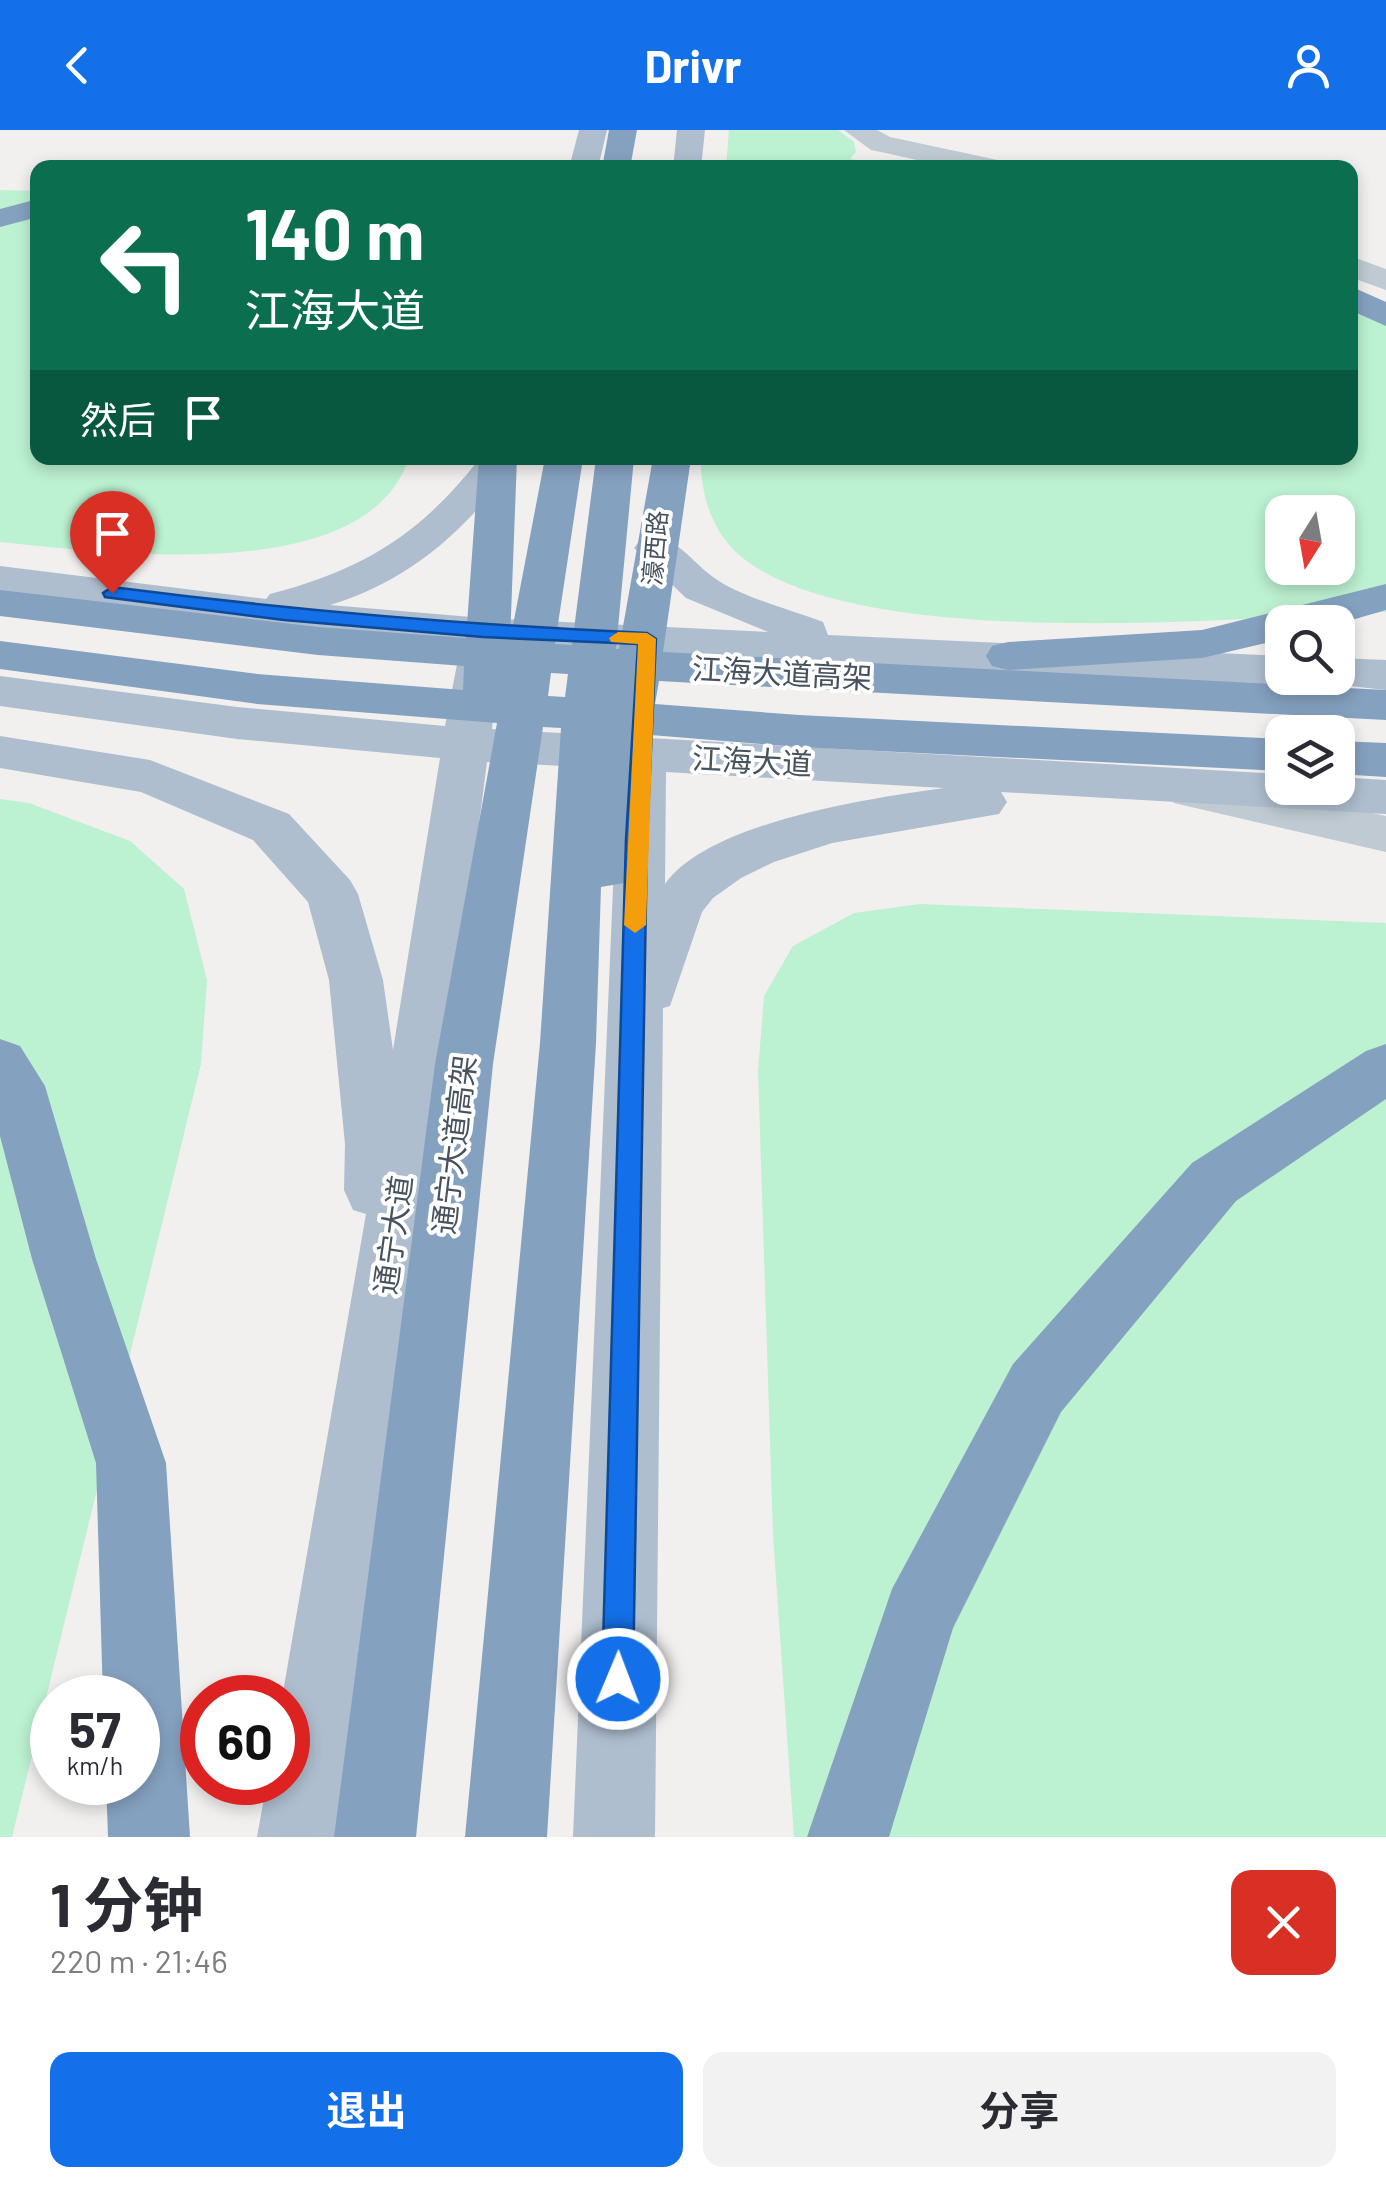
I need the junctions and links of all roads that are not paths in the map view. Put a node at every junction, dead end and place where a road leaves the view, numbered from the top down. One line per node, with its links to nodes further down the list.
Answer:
1 (593, 130): 5 (main road)
2 (622, 130): 6 (highway)
3 (691, 130): 7 (main road)
4 (858, 130): 8 (street)
5 (585, 160)
6 (617, 160)
7 (689, 160)
8 (958, 160)
9 (30, 210): 10 (highway)
10 (0, 218)
11 (1358, 269): 12 (street)
12 (1386, 280)
13 (1358, 300): 14 (highway)
14 (1386, 316)
15 (493, 465): 28 (main road)
16 (498, 465): 52 (highway)
17 (515, 465): 30 (main road)
18 (563, 465): 52 (highway, 通宁大道高架)
19 (614, 465): 50 (highway)
20 (661, 465): 22 (main road, 濠西路)
21 (671, 465): 50 (highway)
22 (655, 548): 31 (main road, 濠西路); 33 (main road)
23 (0, 569): 32 (highway)
24 (0, 579): 28 (main road)
25 (1386, 597): 27 (highway)
26 (0, 603): 32 (highway, 江海大道高架)
27 (1355, 605)
28 (223, 607): 30 (main road)
29 (1265, 629): 36 (highway)
30 (483, 632): 31 (main road); 41 (main road, 通宁大道)
31 (647, 639): 33 (main road); 44 (main road)
32 (318, 641): 36 (highway, 江海大道高架)
33 (898, 654): 35 (main road)
34 (0, 655): 43 (highway, 江海大道高架)
35 (1265, 670)
36 (748, 673): 40 (highway, 江海大道高架)
37 (1355, 674): 38 (main road)
38 (1386, 675)
39 (0, 691): 41 (main road, 江海大道)
40 (1386, 705)
41 (464, 744): 44 (main road, 江海大道); 55 (main road, 通宁大道)
42 (0, 752): 55 (main road)
43 (1265, 754)
44 (642, 756): 47 (main road, 江海大道); 54 (main road)
45 (1355, 759): 46 (highway)
46 (1386, 760)
47 (1164, 785): 48 (main road, 江海大道); 49 (street); 54 (main road)
48 (1386, 797)
49 (1386, 834)
50 (568, 1043): 59 (highway)
51 (0, 1063): 56 (highway)
52 (464, 1064): 58 (highway, 通宁大道高架)
53 (1386, 1068): 61 (highway)
54 (631, 1086): 60 (main road)
55 (373, 1378): 57 (main road, 通宁大道)
56 (149, 1837)
57 (298, 1837)
58 (375, 1837)
59 (506, 1837)
60 (614, 1837)
61 (848, 1837)

